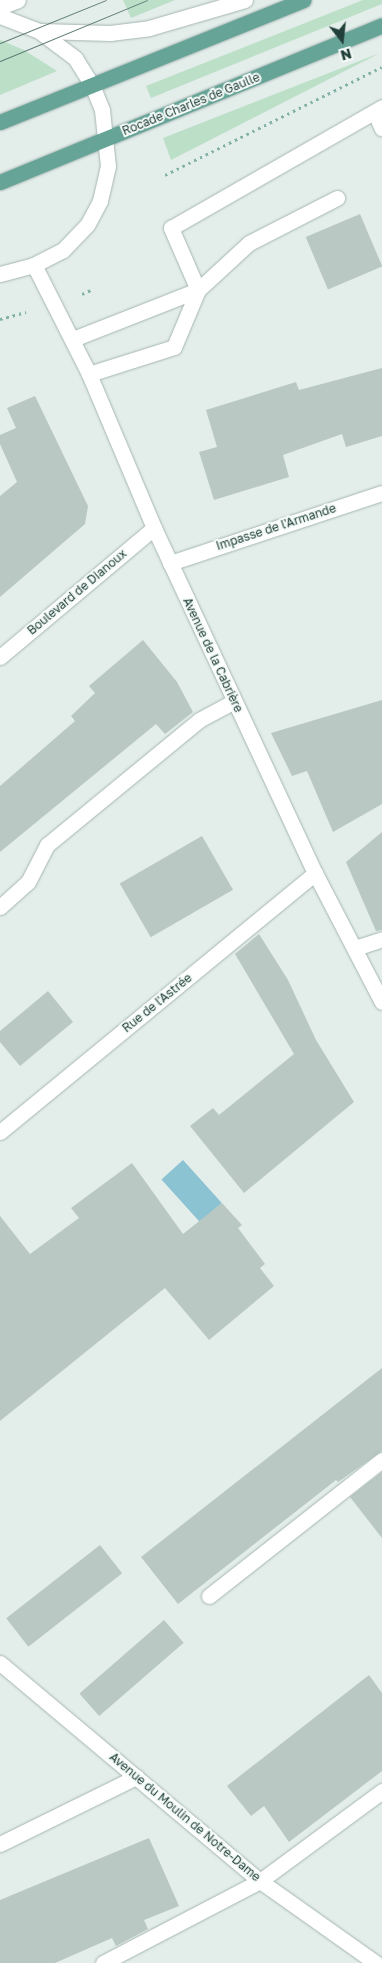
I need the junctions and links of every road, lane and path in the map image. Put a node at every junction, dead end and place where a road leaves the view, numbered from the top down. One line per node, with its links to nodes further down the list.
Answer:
1 (18, 0): 4 (street)
2 (245, 0): 7 (street)
3 (303, 0): 9 (main road)
4 (0, 7)
5 (0, 16): 7 (street)
6 (382, 25): 13 (main road, Rocade Charles de Gaulle)
7 (40, 31): 9 (street)
8 (382, 67): 14 (path)
9 (92, 85): 11 (main road); 13 (street)
10 (378, 110): 12 (street); 19 (street)
11 (0, 122)
12 (382, 129)
13 (106, 139): 15 (main road, Rocade Charles de Gaulle); 17 (street)
14 (164, 175)
15 (0, 182)
16 (337, 198): 19 (street)
17 (34, 265): 18 (street); 22 (street, Avenue de la Cabrière)
18 (0, 274)
19 (198, 290): 22 (street); 23 (street)
20 (5, 319): 21 (path)
21 (0, 320)
22 (72, 339): 23 (street, Avenue de la Cabrière)
23 (89, 374): 25 (street, Avenue de la Cabrière)
24 (382, 493): 26 (street, Impasse de l'Armande)
25 (154, 528): 26 (street, Avenue de la Cabrière); 27 (street, Boulevard de Dianoux)
26 (170, 563): 28 (street, Avenue de la Cabrière)
27 (0, 657)
28 (234, 701): 29 (street, Avenue de la Cabrière); 30 (street)
29 (315, 873): 32 (street, Avenue de la Cabrière); 34 (street, Rue de l'Astrée)
30 (0, 907)
31 (382, 939): 32 (street)
32 (354, 948): 33 (street, Avenue de la Cabrière)
33 (382, 1002)
34 (0, 1132)
35 (382, 1460): 36 (street)
36 (209, 1596)
37 (0, 1663): 38 (street, Avenue du Moulin de Notre-Dame)
38 (136, 1777): 40 (street); 41 (street, Avenue du Moulin de Notre-Dame)
39 (382, 1791): 41 (street)
40 (0, 1844)
41 (260, 1881): 42 (street); 43 (street, Avenue du Moulin de Notre-Dame)
42 (102, 1963)
43 (376, 1963)

